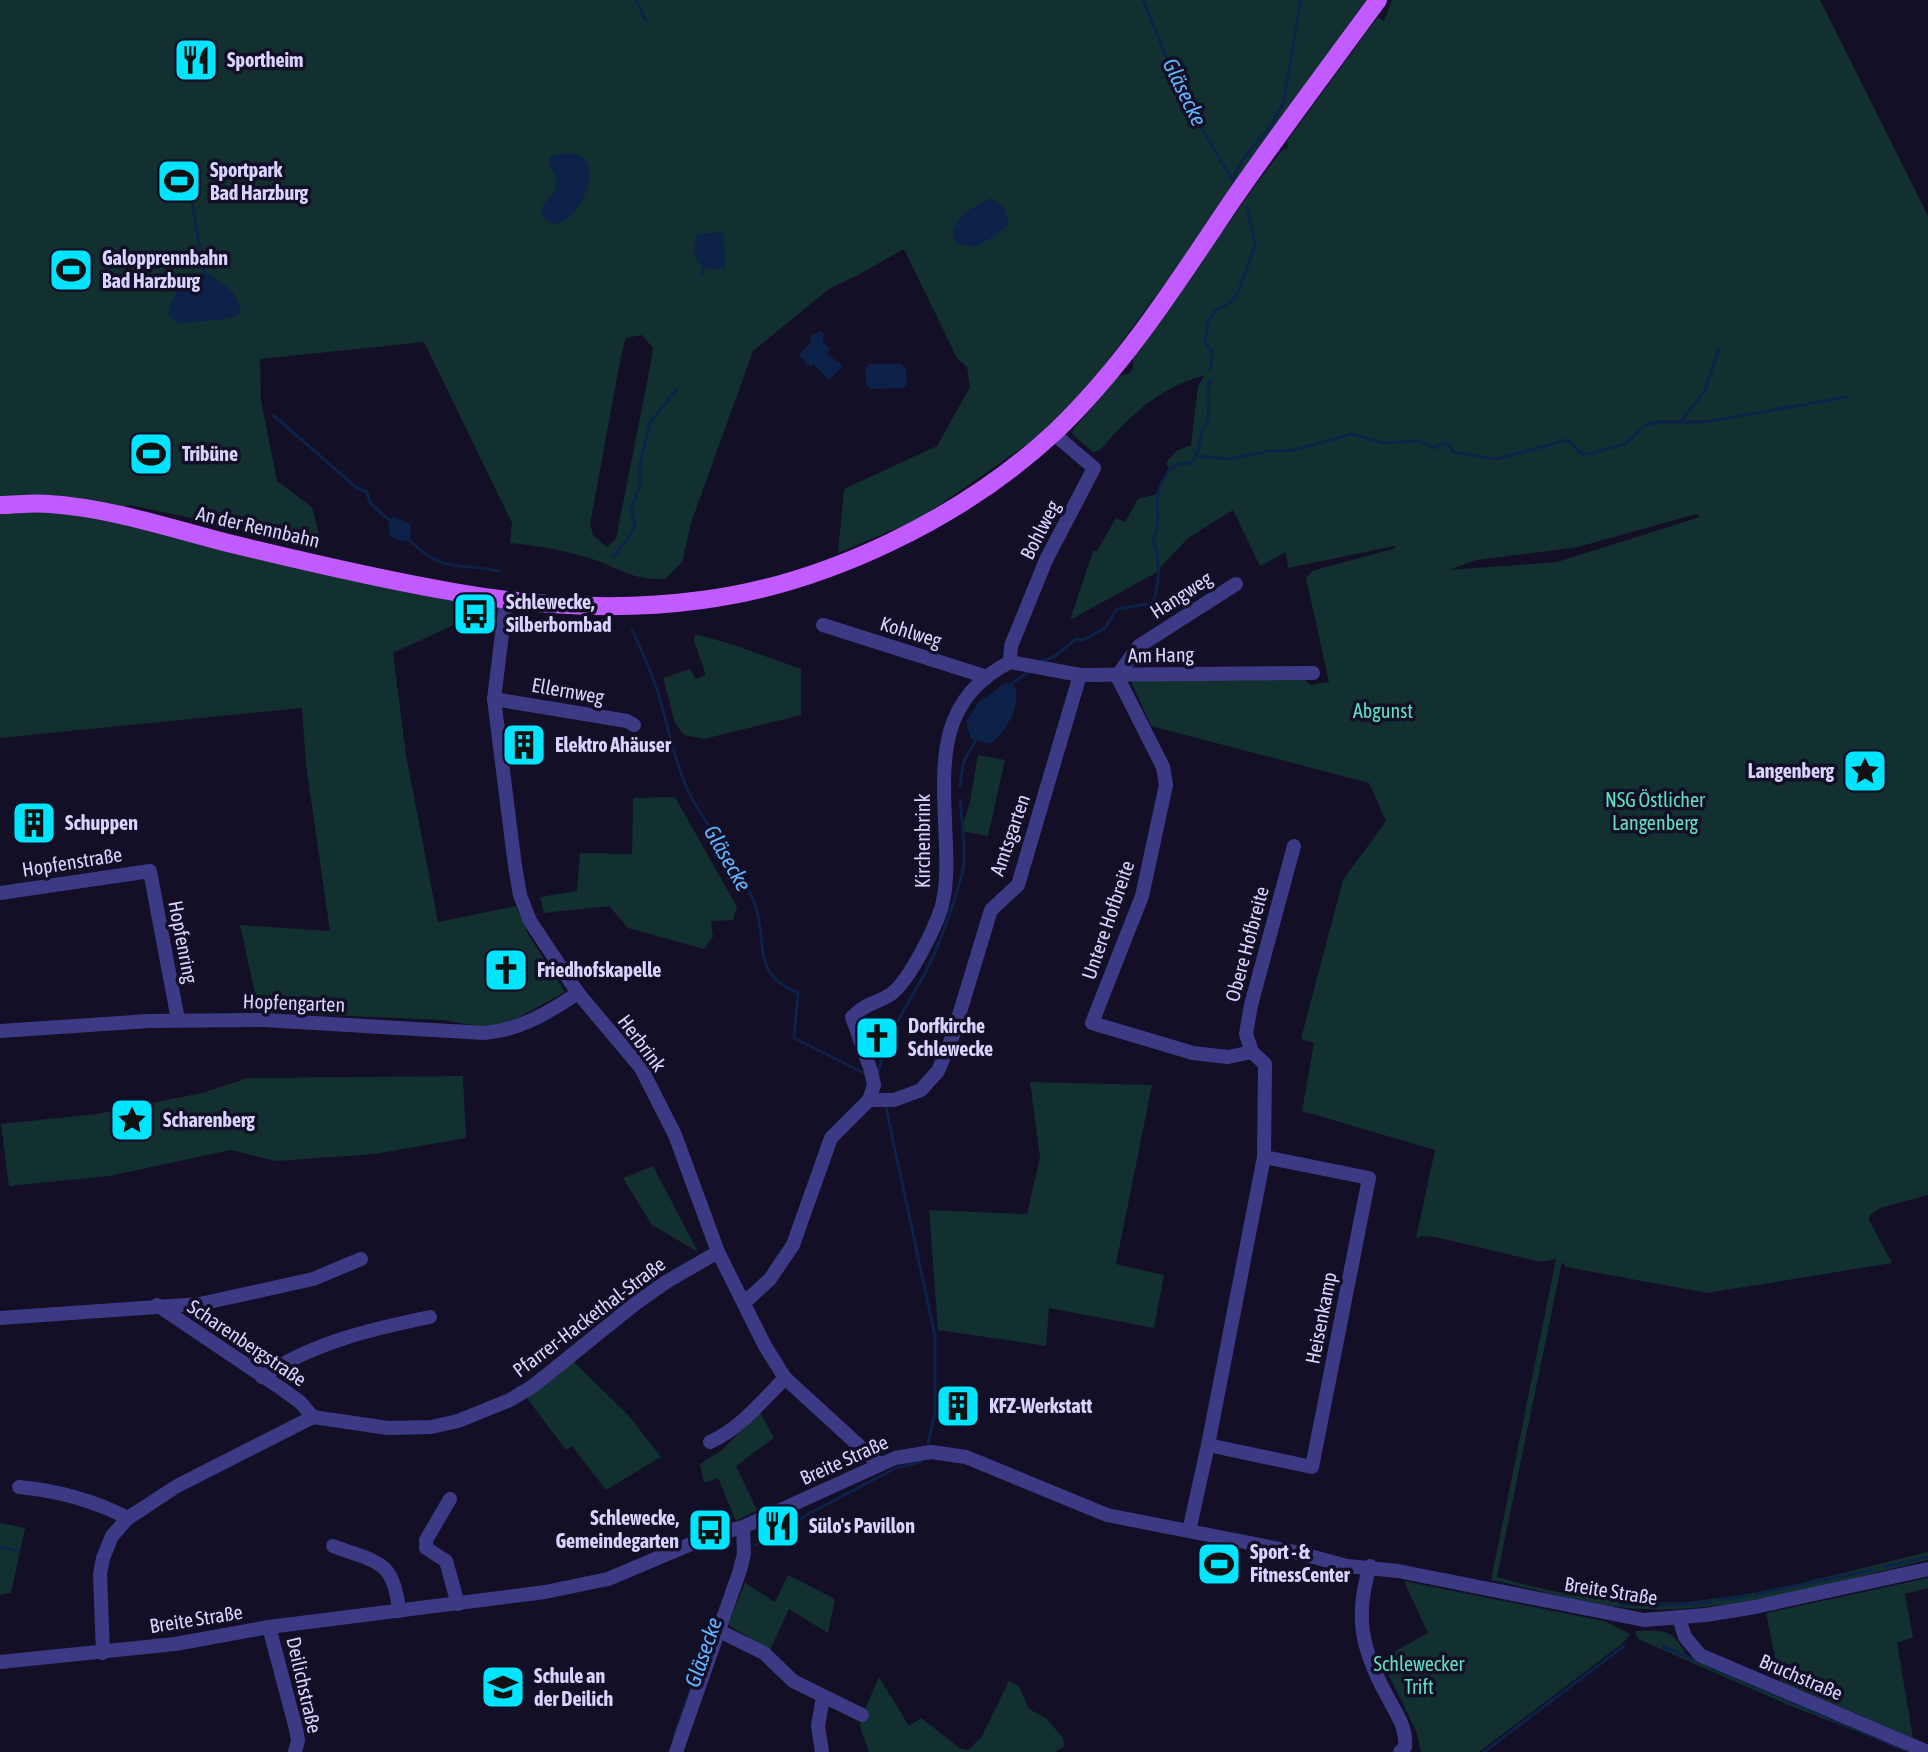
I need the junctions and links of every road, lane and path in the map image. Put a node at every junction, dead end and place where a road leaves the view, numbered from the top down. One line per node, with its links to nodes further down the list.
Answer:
1 (1378, 0): 2 (main road, An der Rennbahn)
2 (1053, 433): 5 (main road, An der Rennbahn); 7 (street, Bohlweg)
3 (0, 505): 5 (main road, An der Rennbahn)
4 (1236, 584): 10 (street, Hangweg)
5 (506, 601): 12 (street, Herbrink)
6 (823, 625): 11 (street, Kohlweg)
7 (1017, 662): 9 (street, Am Hang); 11 (street, Kirchenbrink)
8 (1313, 673): 10 (street, Am Hang)
9 (1080, 675): 10 (street, Am Hang); 21 (street, Amtsgarten)
10 (1117, 676): 20 (street, Untere Hofbreite)
11 (987, 677): 21 (street, Kirchenbrink)
12 (494, 699): 13 (street, Ellernweg); 17 (street, Herbrink)
13 (634, 725)
14 (1294, 846): 20 (street, Obere Hofbreite)
15 (150, 871): 16 (street, Hopfenstraße); 18 (street, Hopfenring)
16 (0, 893)
17 (578, 993): 18 (street, Hopfengarten); 23 (street, Herbrink)
18 (178, 1020): 19 (street, Hopfengarten)
19 (0, 1031)
20 (1252, 1052): 22 (street)
21 (881, 1100): 25 (street, Kirchenbrink)
22 (1264, 1157): 33 (street); 33 (street, Heisenkamp)
23 (718, 1252): 25 (street, Herbrink); 31 (street, Pfarrer-Hackethal-Straße)
24 (361, 1259): 26 (street, Scharenbergstraße)
25 (744, 1303): 30 (street, Herbrink)
26 (157, 1305): 28 (street, Scharenbergstraße); 29 (street, Scharenbergstraße)
27 (430, 1317): 29 (street)
28 (0, 1318)
29 (262, 1377): 31 (street, Scharenbergstraße)
30 (785, 1378): 32 (street); 34 (street, Herbrink)
31 (313, 1417): 37 (street)
32 (710, 1442)
33 (1208, 1445): 39 (street)
34 (879, 1464): 38 (street, Breite Straße); 39 (street, Breite Straße)
35 (19, 1487): 37 (street)
36 (450, 1499): 43 (street)
37 (128, 1518): 48 (street)
38 (743, 1527): 43 (street, Breite Straße); 47 (street)
39 (1189, 1531): 41 (street, Breite Straße)
40 (333, 1546): 44 (street)
41 (1370, 1566): 45 (street, Breite Straße); 55 (street)
42 (1928, 1569): 45 (street, Breite Straße)
43 (458, 1604): 44 (street, Breite Straße)
44 (399, 1611): 46 (street, Breite Straße)
45 (1679, 1618): 56 (street, Bruchstraße)
46 (269, 1627): 48 (street, Breite Straße); 52 (street, Deilichstraße)
47 (717, 1630): 50 (street); 53 (street)
48 (103, 1653): 49 (street, Breite Straße)
49 (0, 1662)
50 (823, 1697): 51 (street); 54 (street)
51 (862, 1715)
52 (295, 1752)
53 (676, 1752)
54 (822, 1752)
55 (1400, 1752)
56 (1928, 1752)

